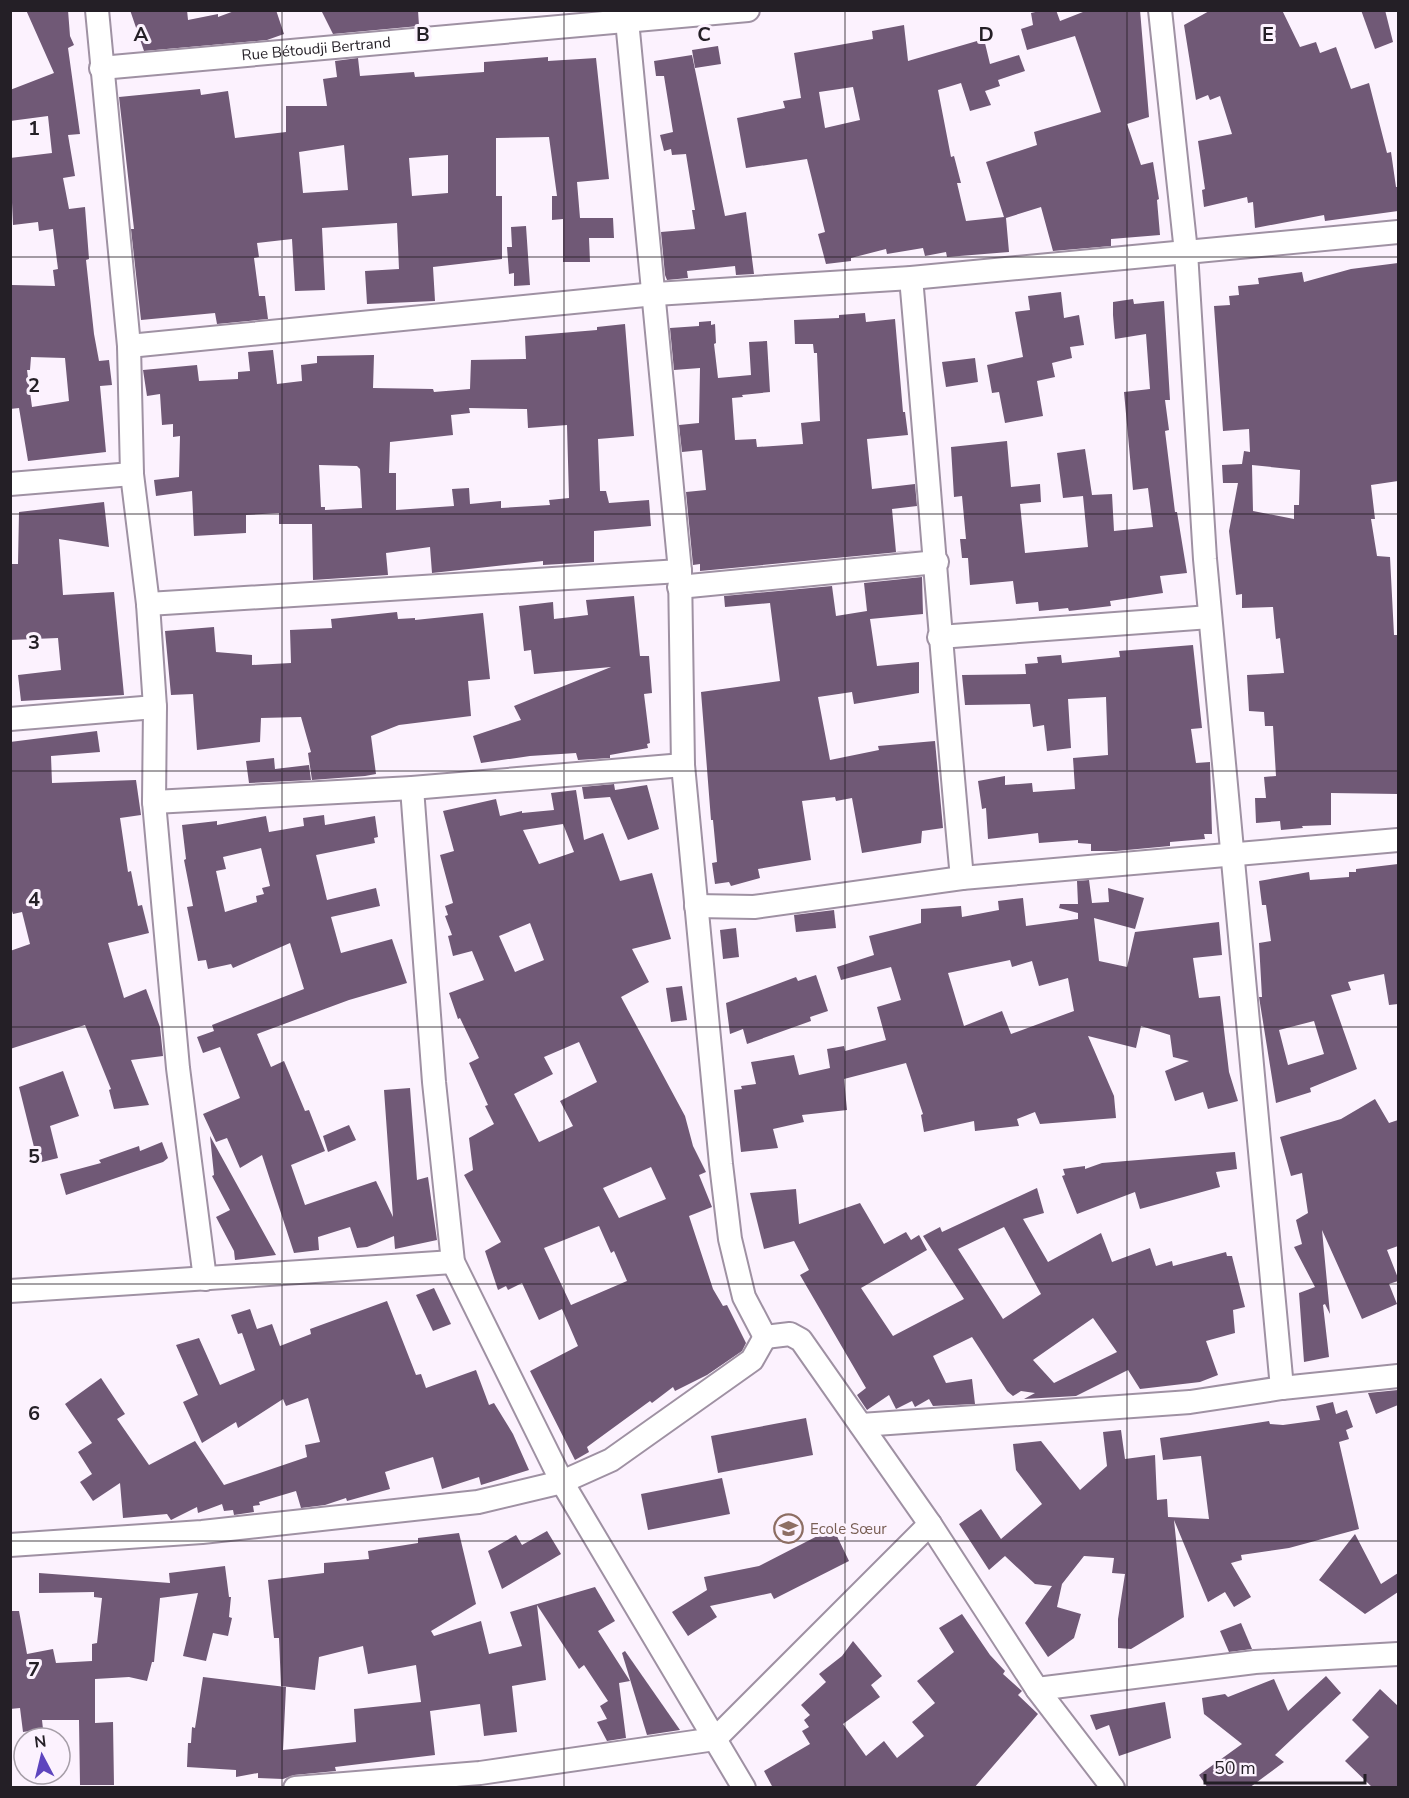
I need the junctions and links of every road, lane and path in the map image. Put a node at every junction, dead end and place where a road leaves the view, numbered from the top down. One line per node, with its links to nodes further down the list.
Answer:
1 (97, 10): 5 (street)
2 (748, 10): 4 (street, Rue Bétoudji Bertrand)
3 (1160, 10): 7 (street)
4 (626, 16): 5 (street, Rue Bétoudji Bertrand); 9 (street)
5 (101, 68): 10 (street)
6 (1398, 232): 7 (street)
7 (1186, 252): 8 (street); 16 (street)
8 (911, 278): 9 (street); 13 (street)
9 (655, 294): 10 (street); 14 (street)
10 (129, 346): 11 (street)
11 (132, 474): 12 (street); 15 (street)
12 (10, 484)
13 (937, 562): 14 (street); 17 (street)
14 (680, 579): 15 (street); 20 (street)
15 (148, 604): 18 (street)
16 (1210, 617): 17 (street); 24 (street)
17 (939, 637): 25 (street)
18 (154, 707): 19 (street); 22 (street)
19 (10, 719)
20 (684, 765): 21 (street); 26 (street)
21 (412, 788): 22 (street); 27 (street)
22 (154, 802): 28 (street)
23 (1398, 840): 24 (street)
24 (1233, 855): 25 (street); 32 (street)
25 (962, 878): 26 (street)
26 (696, 906): 30 (street)
27 (453, 1262): 28 (street); 34 (street)
28 (205, 1279): 29 (street)
29 (10, 1291)
30 (765, 1337): 33 (street); 34 (street)
31 (1398, 1376): 32 (street)
32 (1281, 1388): 33 (street)
33 (861, 1425): 35 (street)
34 (562, 1482): 36 (street); 39 (street)
35 (930, 1524): 38 (street); 39 (street)
36 (10, 1545)
37 (1398, 1653): 38 (street)
38 (1037, 1689): 43 (street)
39 (715, 1739): 40 (street); 42 (street)
40 (480, 1780): 41 (street)
41 (295, 1788)
42 (744, 1788)
43 (1113, 1788)

